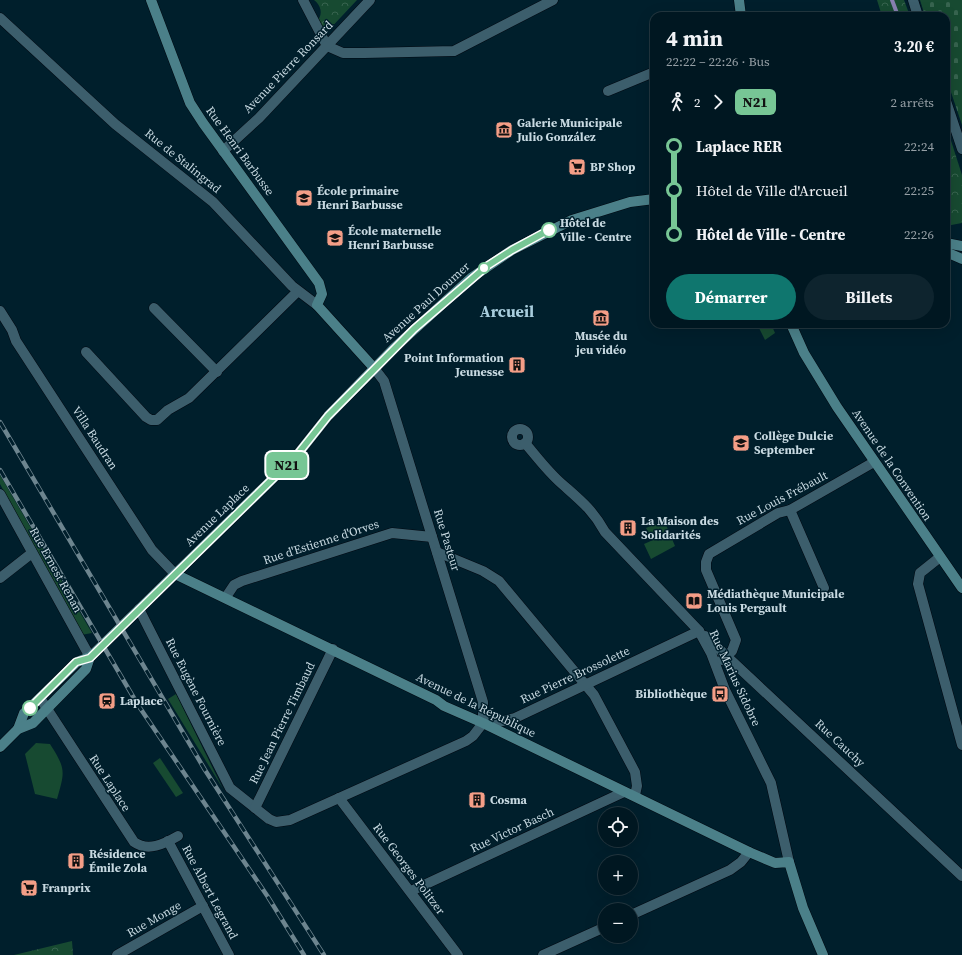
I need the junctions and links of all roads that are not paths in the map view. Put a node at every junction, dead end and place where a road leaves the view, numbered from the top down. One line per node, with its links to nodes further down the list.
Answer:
1 (152, 0): 15 (main road, Rue Henri Barbusse)
2 (303, 0): 10 (street)
3 (370, 0): 10 (street, Avenue Pierre Ronsard)
4 (553, 0): 10 (street)
5 (738, 0): 7 (main road)
6 (913, 0): 8 (street)
7 (740, 12)
8 (917, 12)
9 (0, 18): 21 (street, Rue de Stalingrad)
10 (327, 46): 15 (street, Avenue Pierre Ronsard)
11 (650, 74): 12 (street)
12 (608, 91)
13 (950, 113): 14 (street)
14 (962, 149)
15 (223, 151): 22 (main road, Rue Henri Barbusse)
16 (650, 200): 27 (main road, Avenue Paul Doumer)
17 (950, 244): 18 (main road)
18 (962, 246)
19 (950, 254): 20 (main road)
20 (962, 259)
21 (297, 292): 22 (street, Rue de Stalingrad); 28 (street)
22 (317, 305): 27 (main road, Rue de Stalingrad)
23 (154, 308): 28 (street)
24 (0, 312): 37 (street, Villa Baudran)
25 (793, 328): 30 (main road, Avenue de la Convention)
26 (86, 352): 28 (street)
27 (374, 368): 33 (street, Rue Pasteur); 37 (main road, Avenue Laplace)
28 (217, 372)
29 (525, 443): 43 (street, Rue Marius Sidobre)
30 (874, 462): 32 (street, Rue Louis Frébault); 36 (main road, Avenue de la Convention)
31 (0, 494): 35 (street, Rue Ernest Renan)
32 (790, 510): 39 (street); 45 (street, Rue Louis Frébault)
33 (432, 537): 34 (street, Rue Pasteur); 41 (street, Rue d'Estienne d'Orves)
34 (437, 552): 48 (street); 51 (street, Rue Pasteur)
35 (32, 553): 38 (street); 46 (street, Rue Ernest Renan)
36 (940, 557): 40 (main road, Avenue de la Convention); 52 (street)
37 (175, 574): 41 (main road, Avenue de la République); 42 (main road, Avenue Laplace)
38 (0, 578)
39 (824, 588)
40 (962, 588)
41 (226, 597): 44 (main road, Avenue de la République)
42 (139, 609): 46 (main road, Avenue Laplace); 59 (street, Rue Eugène Fournière)
43 (699, 631): 45 (street, Rue Cauchy); 47 (street, Rue Marius Sidobre); 48 (street, Rue Pierre Brossolette)
44 (333, 649): 51 (main road, Avenue de la République); 59 (street, Rue Jean Pierre Timbaud)
45 (727, 655): 47 (street, Rue Louis Frébault); 64 (street, Rue Cauchy)
46 (90, 658): 49 (main road, Avenue Laplace); 50 (main road, Avenue Laplace)
47 (716, 668): 63 (street, Rue Marius Sidobre)
48 (585, 685): 51 (street, Rue Pierre Brossolette); 57 (street)
49 (40, 698): 50 (street, Rue Laplace); 53 (main road, Avenue Laplace)
50 (47, 709): 53 (main road, Avenue Laplace); 61 (street, Rue Laplace)
51 (483, 722): 56 (main road, Avenue de la République); 58 (street)
52 (960, 723): 54 (street)
53 (18, 730): 55 (main road, Avenue Laplace)
54 (962, 745)
55 (0, 747)
56 (624, 792): 57 (main road, Avenue de la République); 65 (street, Rue Victor Basch)
57 (635, 795): 62 (main road, Avenue de la République)
58 (339, 798): 59 (street); 65 (street, Rue Georges Politzer)
59 (255, 808)
60 (178, 836): 61 (street, Rue Laplace)
61 (168, 842): 66 (street, Rue Albert Legrand)
62 (749, 852): 63 (main road, Avenue de la République); 67 (street)
63 (789, 862): 73 (main road, Rue Marius Sidobre)
64 (962, 876)
65 (411, 891): 71 (street, Rue Georges Politzer)
66 (203, 906): 69 (street, Rue Monge); 70 (street, Rue Albert Legrand)
67 (638, 912)
68 (598, 930): 72 (street)
69 (117, 955)
70 (229, 955)
71 (458, 955)
72 (543, 955)
73 (823, 955)

